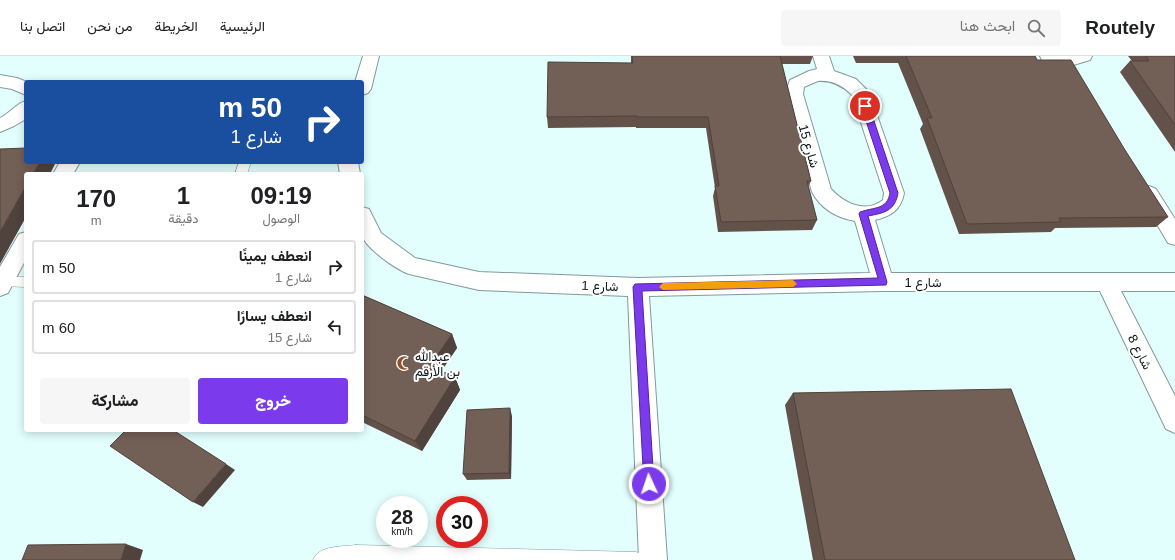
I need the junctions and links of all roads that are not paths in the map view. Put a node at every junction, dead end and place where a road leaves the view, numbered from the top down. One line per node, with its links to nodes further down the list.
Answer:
1 (371, 56): 7 (street)
2 (821, 56): 5 (street)
3 (1048, 56): 4 (street)
4 (1077, 63)
5 (827, 75): 12 (street, شارع 15); 12 (street, شارع 15)
6 (0, 81): 8 (street)
7 (364, 82)
8 (24, 88)
9 (24, 111): 10 (street)
10 (0, 126)
11 (1139, 176): 14 (street)
12 (863, 214): 17 (street)
13 (364, 218): 21 (street, شارع 1)
14 (1175, 237)
15 (24, 244): 20 (street)
16 (24, 282): 20 (lane)
17 (883, 282): 18 (street, شارع 1); 21 (street, شارع 1)
18 (1106, 282): 19 (street, شارع 1); 22 (street, شارع 8)
19 (1175, 282)
20 (1, 285)
21 (638, 287): 26 (street)
22 (1175, 421)
23 (492, 558): 24 (lane); 25 (lane)
24 (321, 560)
25 (636, 560)
26 (653, 560)

